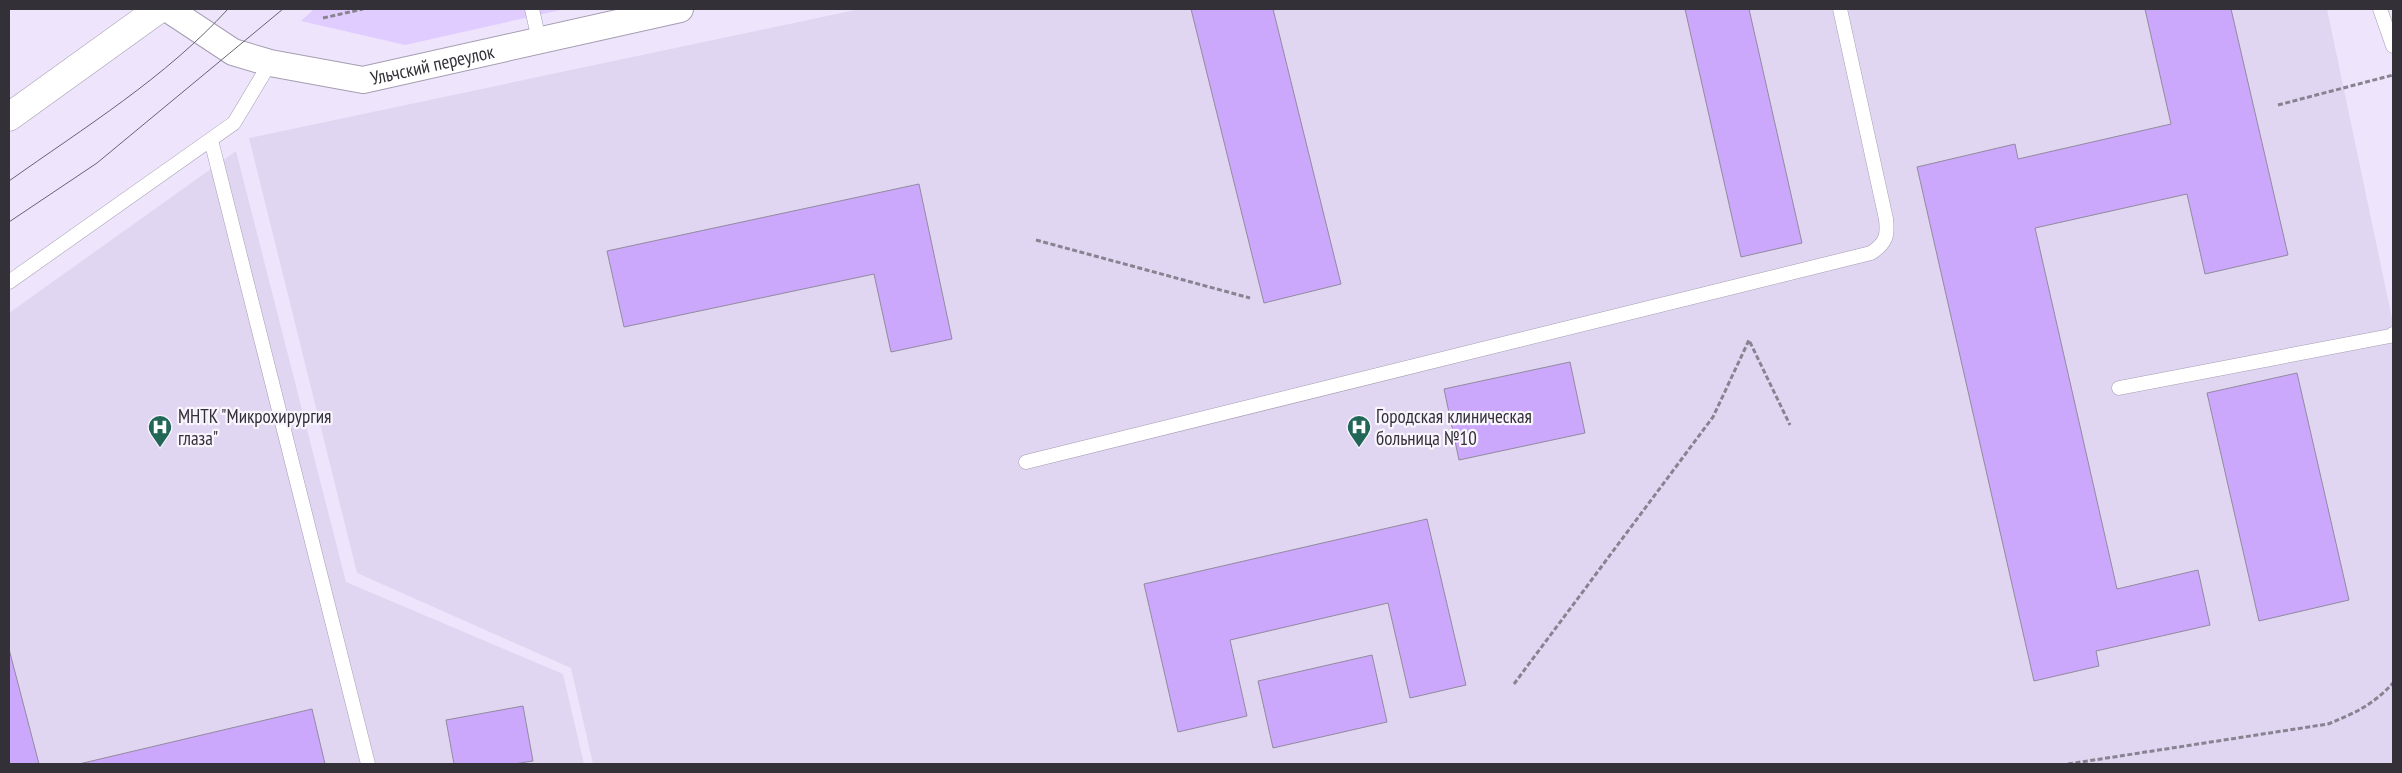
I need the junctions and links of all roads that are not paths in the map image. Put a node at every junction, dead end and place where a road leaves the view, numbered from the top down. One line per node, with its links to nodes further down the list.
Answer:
1 (159, 9): 10 (main road)
2 (168, 9): 9 (street, Ульчский переулок)
3 (532, 9): 7 (lane)
4 (680, 9): 7 (street, Ульчский переулок)
5 (1840, 9): 15 (lane)
6 (2380, 9): 8 (lane)
7 (539, 40): 9 (street, Ульчский переулок)
8 (2393, 46)
9 (270, 63): 11 (lane)
10 (9, 117)
11 (211, 140): 12 (lane); 16 (lane)
12 (9, 282)
13 (2393, 334): 14 (lane)
14 (2119, 388)
15 (1026, 462)
16 (368, 764)

